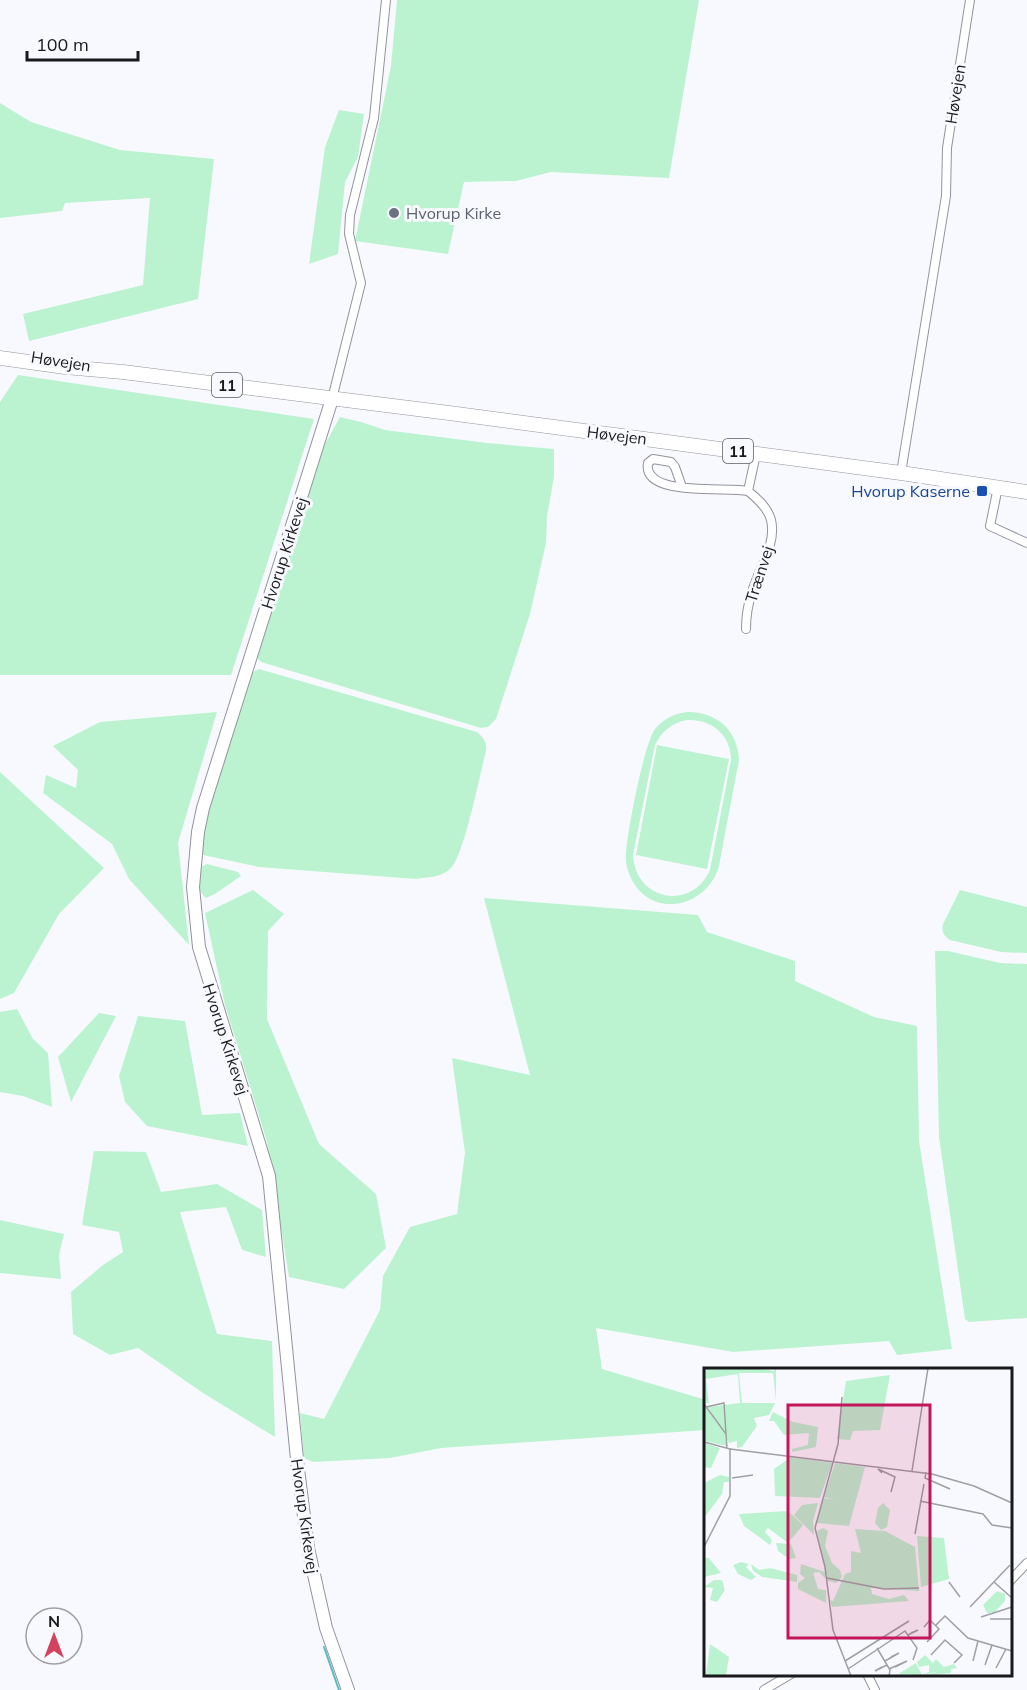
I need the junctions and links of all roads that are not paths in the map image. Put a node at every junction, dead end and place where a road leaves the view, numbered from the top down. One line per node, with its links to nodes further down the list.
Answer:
1 (386, 0): 6 (street)
2 (970, 0): 8 (street, Høvejen)
3 (0, 351): 5 (main road, Høvejen / 11)
4 (0, 358): 5 (main road, Høvejen / 11)
5 (123, 372): 6 (main road, Høvejen / 11)
6 (332, 399): 7 (main road, Høvejen / 11); 18 (street, Hvorup Kirkevej)
7 (756, 454): 8 (main road, Høvejen / 11); 11 (street)
8 (901, 473): 9 (main road, Høvejen / 11)
9 (998, 487): 12 (main road, Høvejen / 11); 13 (street)
10 (682, 488): 11 (street)
11 (748, 491): 14 (street, Trænvej)
12 (1027, 492)
13 (1027, 543)
14 (746, 629)
15 (1027, 1563): 16 (street)
16 (1012, 1580)
17 (789, 1675): 19 (street)
18 (348, 1690)
19 (764, 1690)

